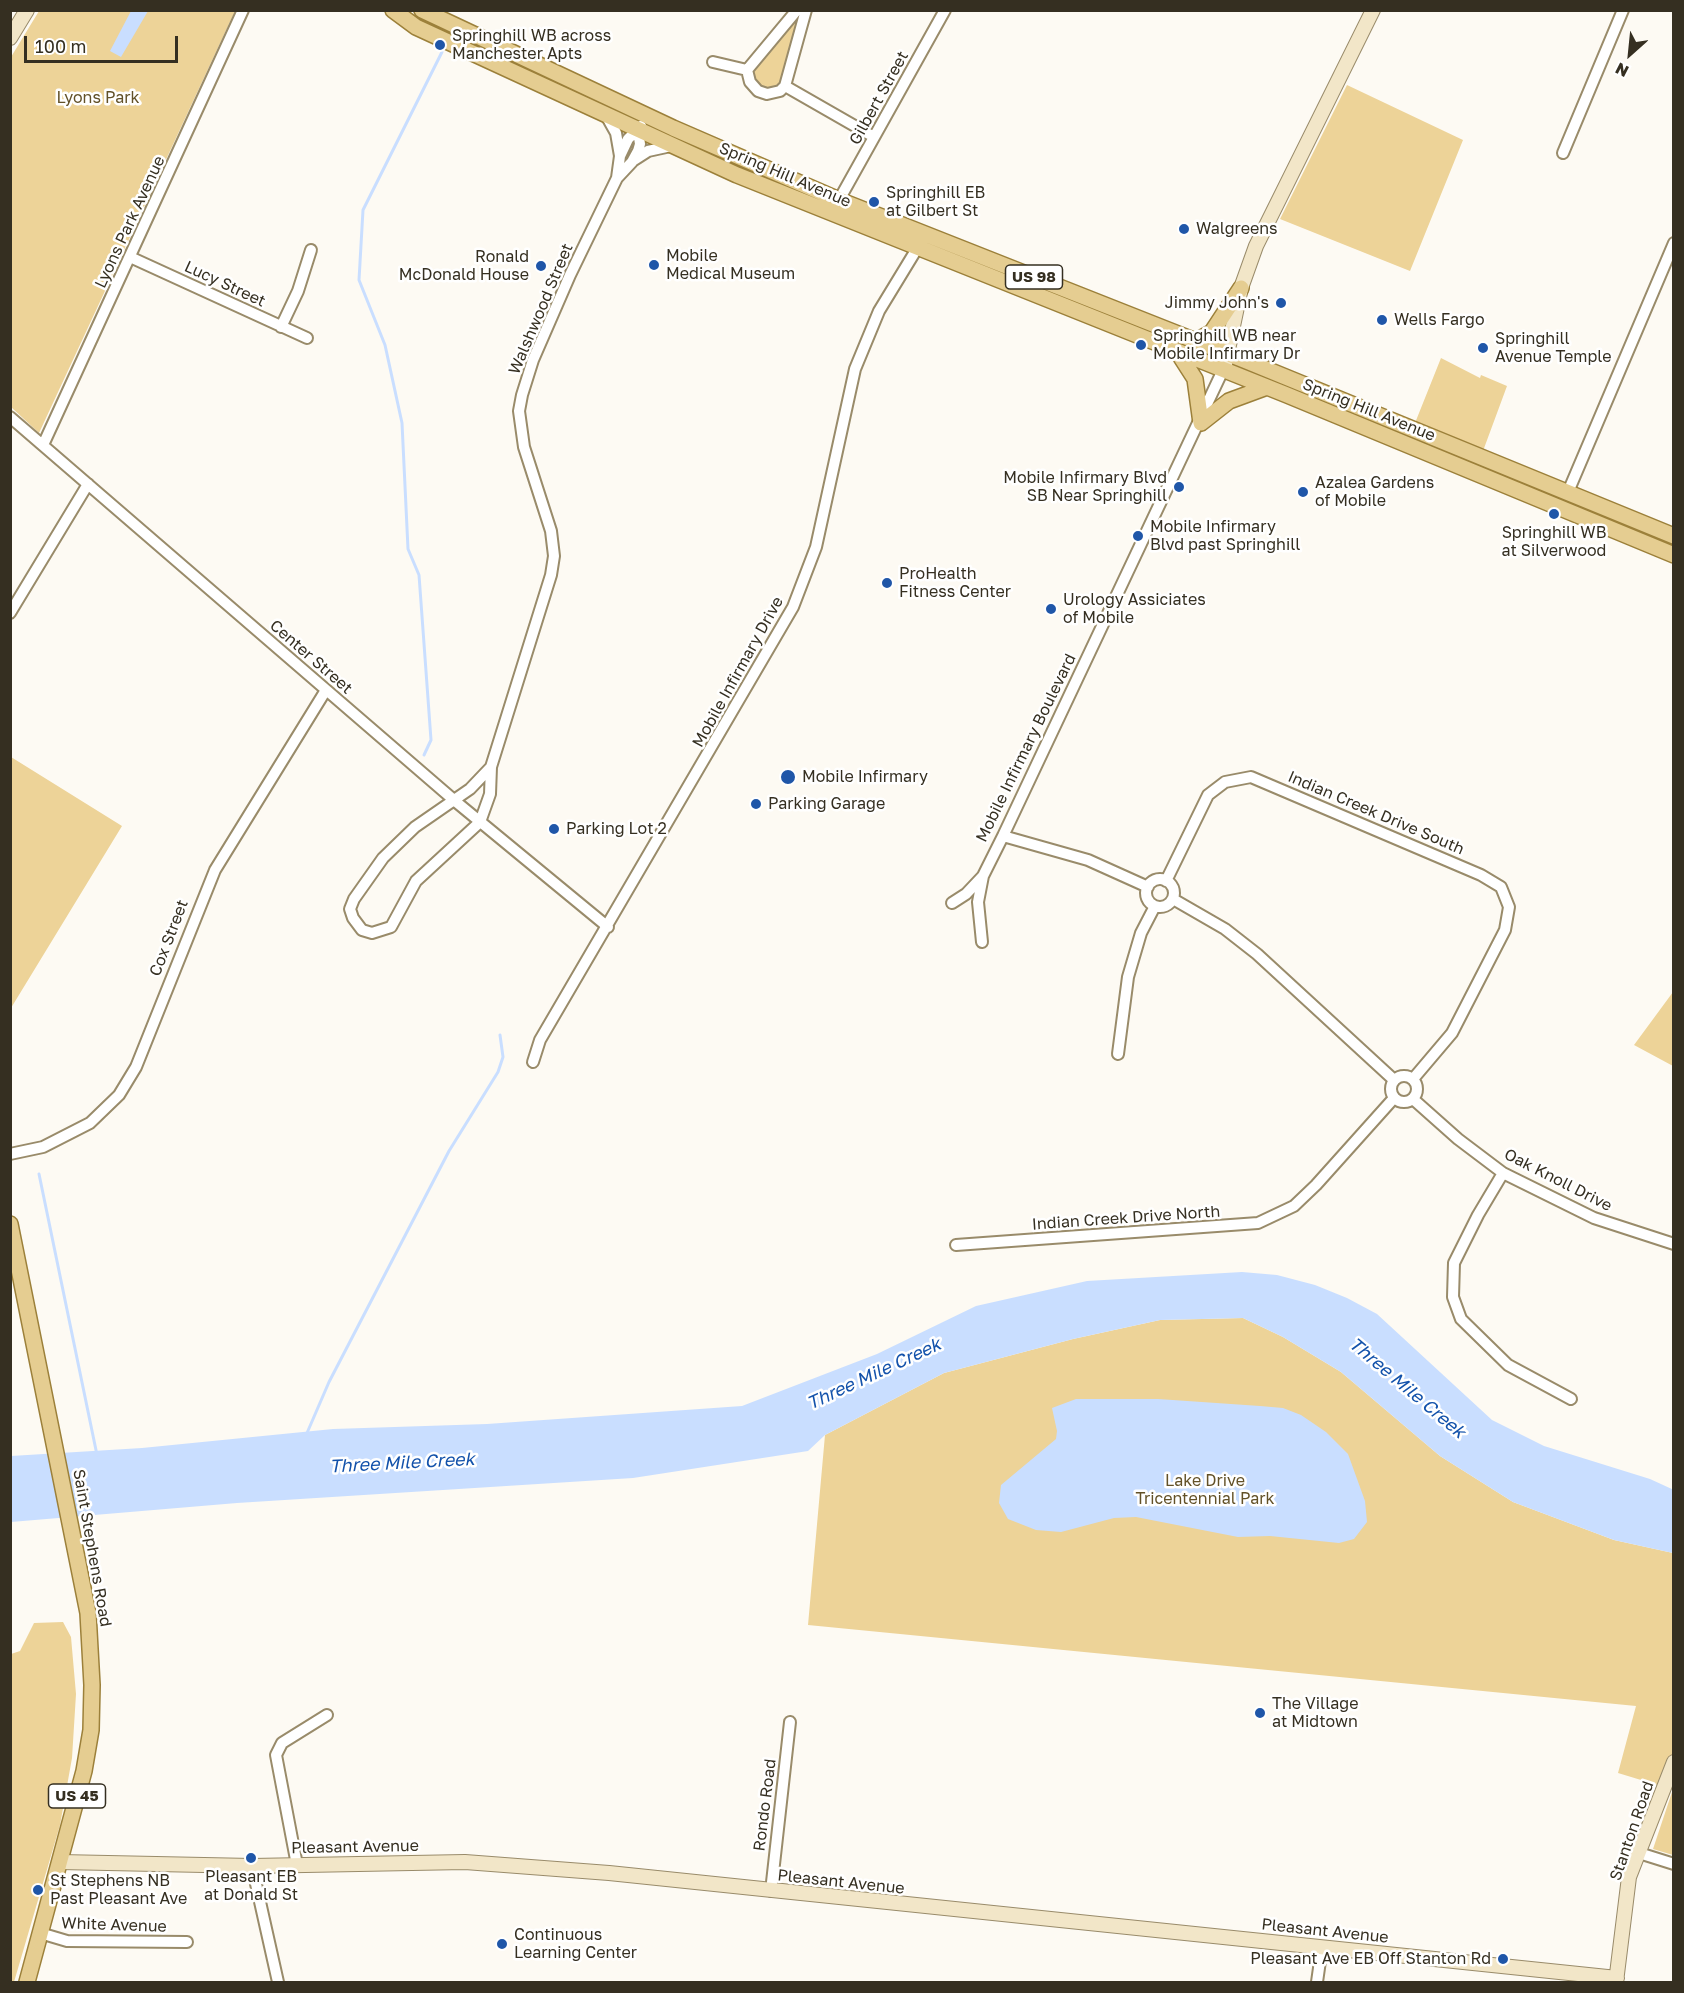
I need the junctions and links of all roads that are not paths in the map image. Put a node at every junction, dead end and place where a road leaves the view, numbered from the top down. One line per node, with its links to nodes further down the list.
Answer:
1 (27, 10): 10 (street)
2 (243, 10): 28 (street, Lyons Park Avenue)
3 (393, 10): 15 (main road, Spring Hill Avenue / US 98)
4 (422, 10): 14 (main road, Spring Hill Avenue / US 98)
5 (797, 10): 12 (street)
6 (806, 10): 13 (street)
7 (945, 10): 17 (street, Gilbert Street)
8 (1373, 10): 29 (street, Mobile Infirmary Boulevard)
9 (1623, 10): 19 (street)
10 (10, 38)
11 (713, 62): 12 (street)
12 (747, 70): 13 (street)
13 (785, 86): 17 (street)
14 (646, 116): 16 (street, Walshwood Street); 23 (main road, Spring Hill Avenue / US 98)
15 (607, 117): 16 (main road, Spring Hill Avenue / US 98); 20 (street, Walshwood Street)
16 (638, 131): 18 (main road, Spring Hill Avenue / US 98); 20 (street, Walshwood Street); 21 (street, Walshwood Street)
17 (874, 137): 23 (street, Gilbert Street)
18 (671, 146): 21 (street, Walshwood Street); 26 (main road, Spring Hill Avenue / US 98)
19 (1563, 153)
20 (620, 156): 22 (street, Walshwood Street)
21 (632, 162): 22 (street, Walshwood Street)
22 (617, 178): 46 (street, Walshwood Street)
23 (839, 200): 24 (main road, Spring Hill Avenue / US 98)
24 (925, 234): 26 (street, Mobile Infirmary Drive); 32 (main road, Spring Hill Avenue / US 98)
25 (1674, 243): 41 (street)
26 (918, 249): 33 (main road, Spring Hill Avenue / US 98); 56 (street, Mobile Infirmary Drive)
27 (311, 250): 30 (street)
28 (130, 257): 30 (street, Lucy Street); 39 (street, Lyons Park Avenue)
29 (1241, 288): 32 (main road); 34 (street, Mobile Infirmary Boulevard)
30 (282, 327): 31 (street, Lucy Street)
31 (307, 338)
32 (1196, 341): 34 (main road, Spring Hill Avenue / US 98)
33 (1177, 351): 35 (main road, Spring Hill Avenue / US 98); 38 (main road)
34 (1228, 353): 35 (street, Mobile Infirmary Boulevard); 41 (main road, Spring Hill Avenue / US 98)
35 (1223, 370): 36 (main road, Spring Hill Avenue / US 98); 38 (street, Mobile Infirmary Boulevard)
36 (1267, 387): 38 (main road); 43 (main road, Spring Hill Avenue / US 98)
37 (10, 417): 39 (street, Center Street)
38 (1201, 423): 49 (street, Mobile Infirmary Boulevard)
39 (43, 445): 40 (street, Center Street)
40 (88, 484): 44 (street); 45 (street, Center Street)
41 (1568, 492): 42 (main road, Spring Hill Avenue / US 98)
42 (1674, 536)
43 (1674, 555)
44 (10, 613)
45 (326, 690): 47 (street, Center Street); 64 (street, Cox Street)
46 (491, 767): 47 (street, Walshwood Street); 48 (street, Walshwood Street)
47 (455, 801): 48 (street, Center Street); 48 (street, Walshwood Street)
48 (480, 822): 56 (street, Center Street)
49 (1003, 836): 50 (street, Mobile Infirmary Boulevard); 52 (street)
50 (983, 876): 54 (street, Mobile Infirmary Boulevard); 57 (street, Mobile Infirmary Boulevard)
51 (1166, 881): 52 (street); 53 (street); 60 (street, Indian Creek Drive South)
52 (1148, 887): 55 (street)
53 (1173, 899): 55 (street); 61 (street)
54 (952, 903)
55 (1155, 906): 58 (street)
56 (608, 927): 59 (street, Mobile Infirmary Drive)
57 (982, 942)
58 (1118, 1054)
59 (533, 1062)
60 (1413, 1079): 61 (street); 63 (street)
61 (1394, 1080): 62 (street)
62 (1394, 1098): 63 (street); 68 (street, Indian Creek Drive North)
63 (1413, 1099): 65 (street, Oak Knoll Drive)
64 (10, 1154)
65 (1503, 1173): 67 (street, Oak Knoll Drive); 69 (street)
66 (10, 1224): 74 (main road, Saint Stephens Road / US 45)
67 (1674, 1244)
68 (956, 1245)
69 (1571, 1399)
70 (327, 1715): 76 (street)
71 (790, 1722): 78 (street, Rondo Road)
72 (1674, 1762): 73 (street, Stanton Road)
73 (1638, 1853): 75 (street); 82 (street, Stanton Road)
74 (60, 1862): 77 (street, Pleasant Avenue); 79 (main road, Saint Stephens Road / US 45)
75 (1674, 1864)
76 (297, 1865): 77 (street, Pleasant Avenue); 78 (street, Pleasant Avenue)
77 (252, 1866): 84 (street)
78 (771, 1891): 81 (street, Pleasant Avenue)
79 (40, 1933): 80 (street, White Avenue); 83 (main road, Saint Stephens Road / US 45)
80 (187, 1942)
81 (1322, 1947): 82 (street, Pleasant Avenue); 85 (street)
82 (1617, 1980)
83 (27, 1983)
84 (278, 1983)
85 (1317, 1983)

